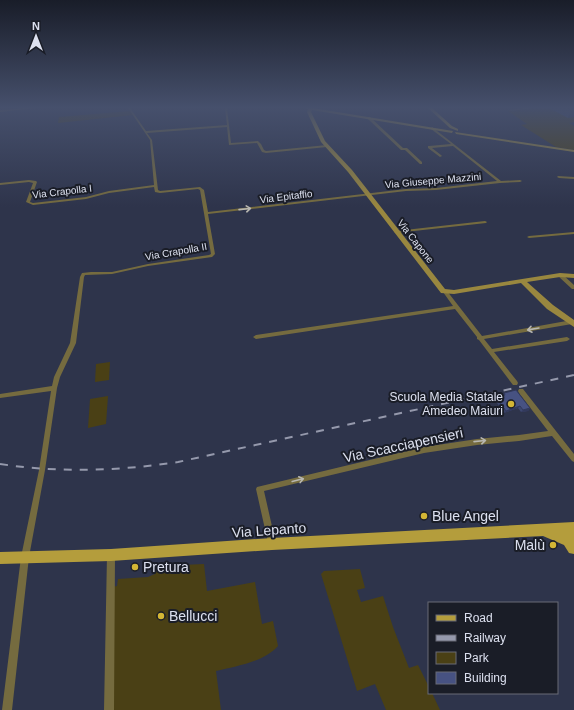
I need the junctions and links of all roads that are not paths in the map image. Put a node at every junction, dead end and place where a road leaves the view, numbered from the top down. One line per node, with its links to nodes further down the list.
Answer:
1 (151, 141): 17 (street)
2 (230, 141): 8 (street)
3 (324, 141): 8 (street, Via Capone)
4 (394, 141): 11 (street)
5 (447, 141): 7 (street, Via Giuseppe Mazzini)
6 (513, 141): 9 (street)
7 (452, 145): 10 (street); 15 (street, Via Giuseppe Mazzini)
8 (327, 146): 18 (street, Via Capone)
9 (574, 151)
10 (440, 156)
11 (421, 163)
12 (559, 177): 13 (street)
13 (574, 178)
14 (520, 181): 15 (street, Via Giuseppe Mazzini)
15 (500, 182): 18 (street, Via Giuseppe Mazzini)
16 (0, 184): 17 (street, Via Crapolla I)
17 (155, 186): 19 (street, Via Crapolla II)
18 (368, 195): 19 (street, Via Epitaffio, one-way to 18); 21 (street, Via Capone)
19 (206, 213): 36 (street, Via Crapolla II)
20 (485, 222): 21 (street)
21 (396, 232): 28 (street, Via Capone)
22 (574, 233): 23 (street)
23 (529, 237)
24 (560, 275): 25 (street); 26 (street); 27 (street)
25 (574, 276)
26 (524, 282): 28 (street); 30 (street)
27 (574, 288)
28 (445, 292): 29 (street, Via Capone)
29 (455, 307): 31 (street); 32 (street, Via Capone)
30 (573, 323): 32 (street, one-way to 32)
31 (256, 337)
32 (479, 338): 34 (street, Via Capone)
33 (567, 339): 34 (street)
34 (490, 351): 35 (street, Via Capone)
35 (515, 383)
36 (54, 388): 38 (street); 44 (street, Via Crapolla II)
37 (522, 391): 39 (street)
38 (0, 396)
39 (553, 433): 40 (street); 42 (street, Via Scacciapensieri, one-way to 39)
40 (574, 459)
41 (572, 540): 42 (main road, Via Lepanto)
42 (272, 544): 43 (main road, Via Lepanto)
43 (111, 554): 44 (main road, Via Lepanto); 47 (street)
44 (25, 557): 45 (main road, Via Lepanto); 46 (street, Via Crapolla II)
45 (0, 558)
46 (7, 710)
47 (109, 710)

